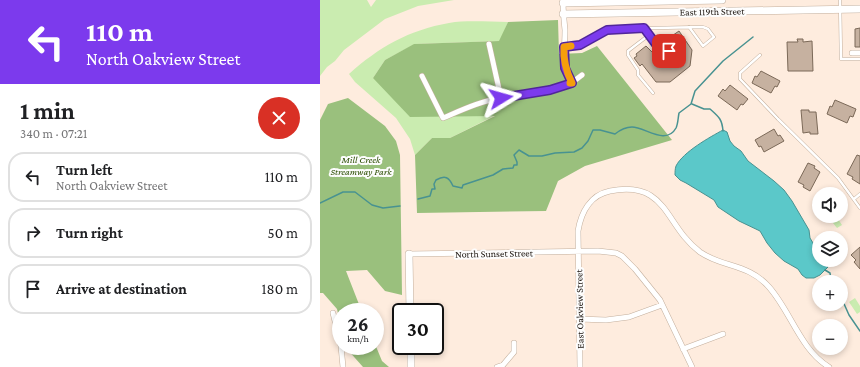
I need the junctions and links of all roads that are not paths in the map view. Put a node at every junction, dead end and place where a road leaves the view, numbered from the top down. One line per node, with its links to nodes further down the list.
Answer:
1 (722, 0): 3 (main road, East 119th Street)
2 (840, 0): 4 (lane)
3 (563, 1): 6 (street)
4 (840, 9): 5 (main road, East 119th Street); 6 (main road, East 119th Street); 16 (lane)
5 (860, 9)
6 (563, 14): 11 (street)
7 (689, 27): 7 (lane); 8 (lane)
8 (644, 28): 9 (lane); 11 (lane)
9 (649, 35): 12 (lane); 22 (lane)
10 (489, 44): 23 (street)
11 (564, 47): 21 (street)
12 (661, 51): 17 (lane); 18 (lane)
13 (852, 53): 14 (street)
14 (860, 53)
15 (760, 55): 25 (lane)
16 (860, 59)
17 (662, 60)
18 (667, 61)
19 (582, 75): 21 (street)
20 (422, 76): 23 (street)
21 (572, 83): 23 (street)
22 (652, 93)
23 (501, 98)
24 (860, 194): 25 (lane)
25 (854, 199): 26 (lane)
26 (860, 208)
27 (578, 251): 28 (street, North Sunset Street); 30 (street, North Sunset Street); 31 (street, East Oakview Street); 42 (street, East Oakview Street)
28 (409, 254): 29 (main road)
29 (410, 303)
30 (662, 305): 31 (street); 34 (street, North Sunset Street)
31 (579, 319): 40 (street, East Oakview Street)
32 (723, 334): 34 (street)
33 (514, 344): 39 (street)
34 (683, 349): 41 (street, North Sunset Street)
35 (342, 355): 37 (street)
36 (411, 355): 38 (main road)
37 (343, 367)
38 (412, 367)
39 (497, 367)
40 (580, 367)
41 (692, 367)
42 (829, 367)

